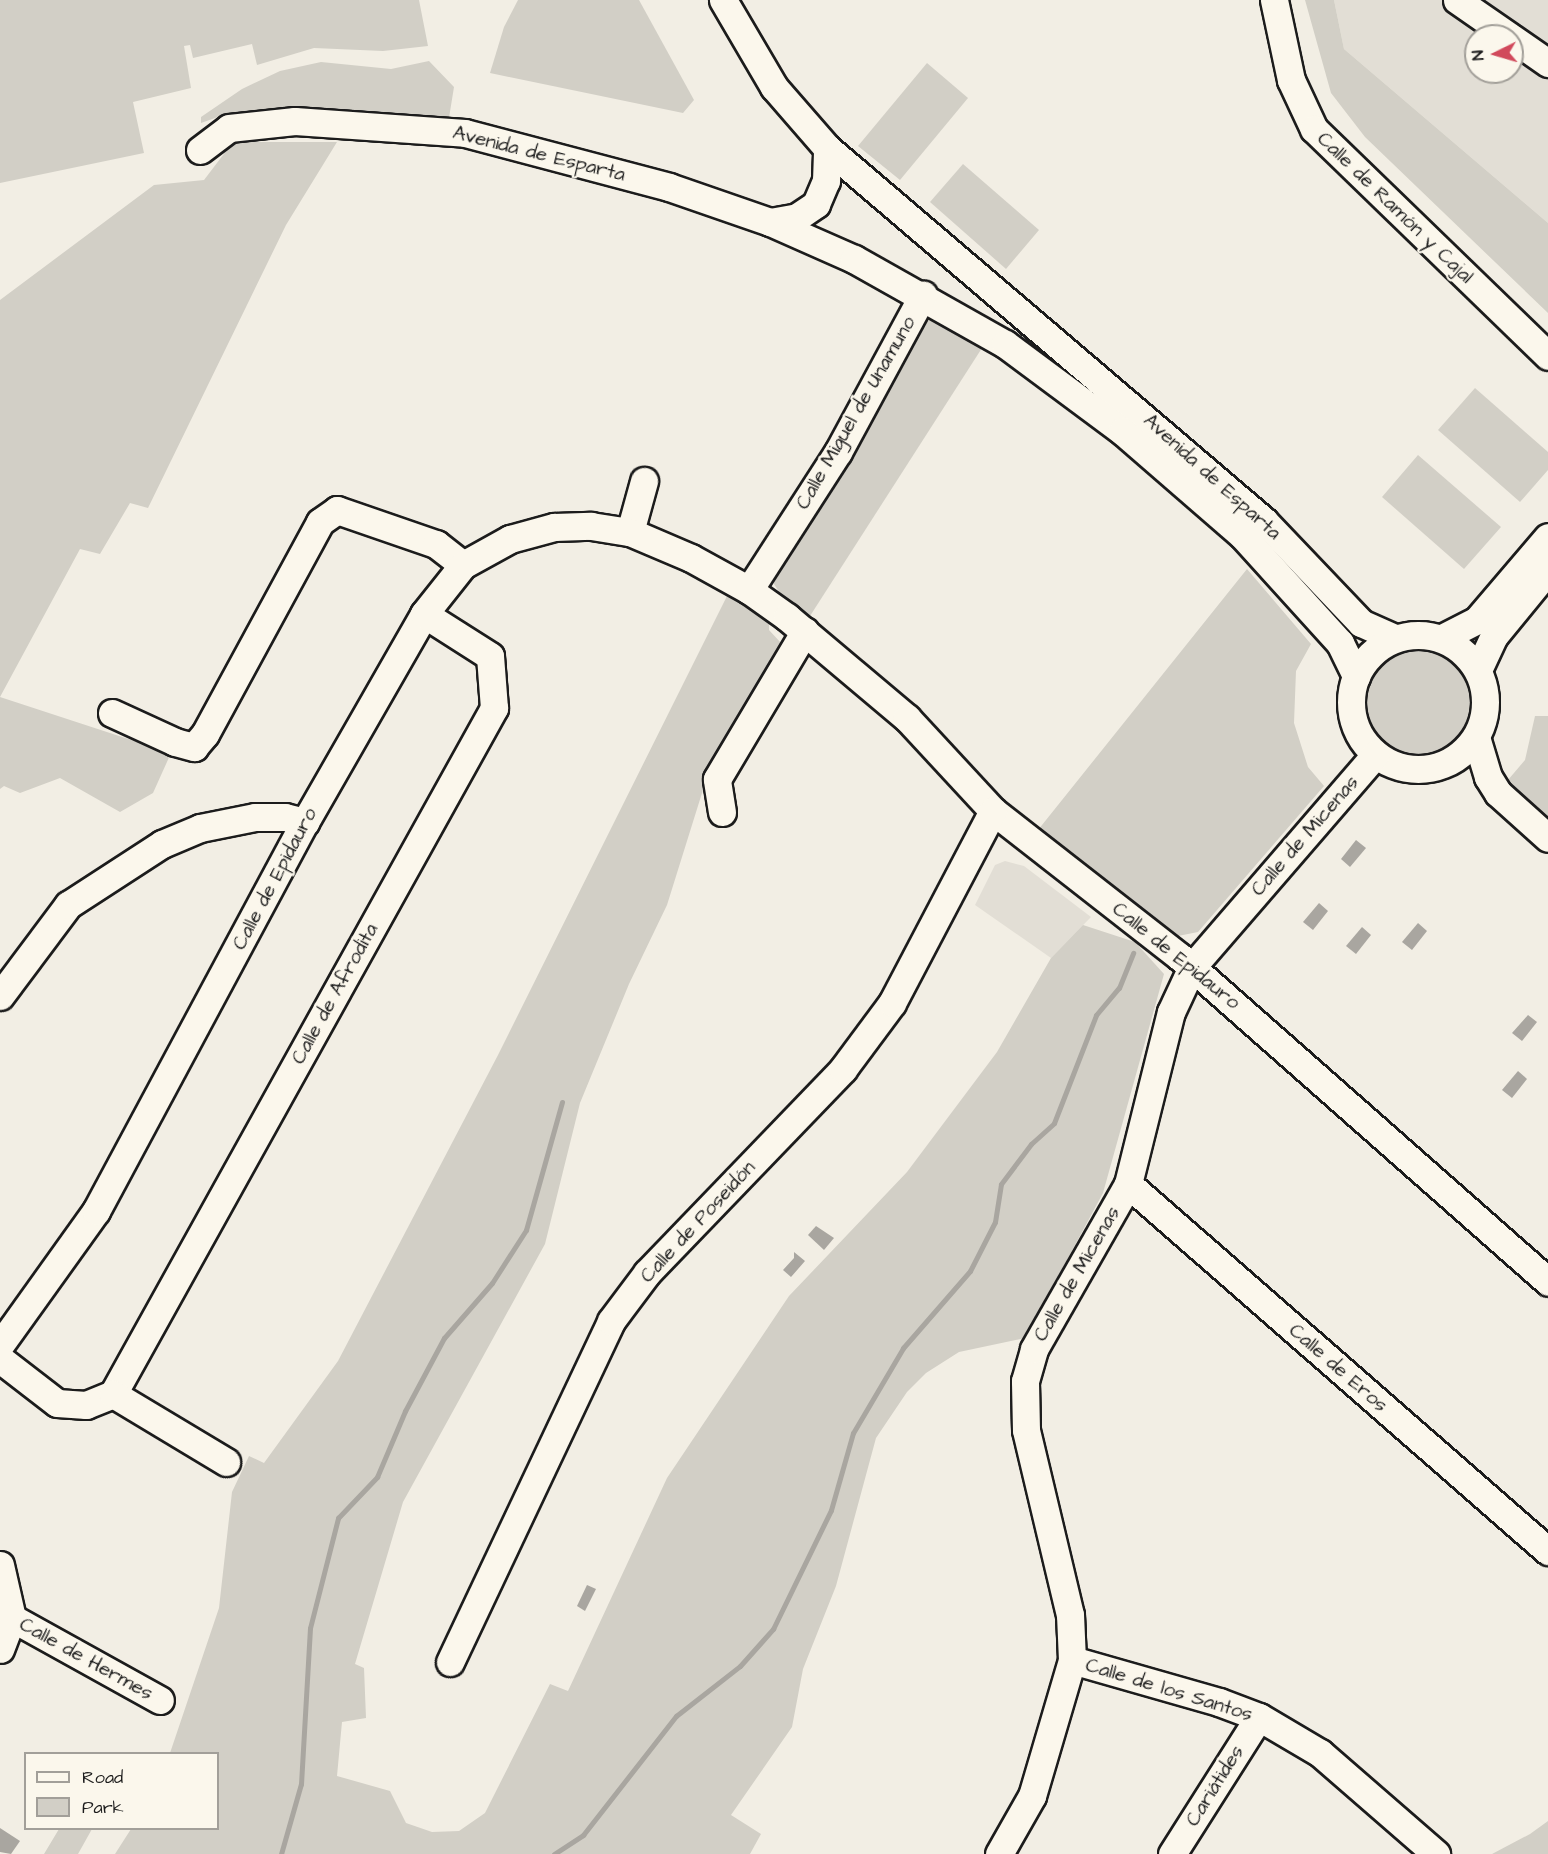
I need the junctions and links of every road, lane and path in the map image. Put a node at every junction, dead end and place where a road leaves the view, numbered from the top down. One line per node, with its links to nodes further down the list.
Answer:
1 (723, 0): 7 (street, Avenida de Esparta)
2 (1274, 0): 13 (street, Calle de Ramón y Cajal)
3 (1457, 0): 4 (street)
4 (1492, 24)
5 (1524, 46): 6 (street)
6 (1548, 63)
7 (827, 148): 9 (street); 11 (street, Avenida de Esparta)
8 (200, 150): 9 (street, Avenida de Esparta)
9 (770, 222): 10 (street, Avenida de Esparta)
10 (923, 295): 12 (street, Avenida de Esparta); 19 (street, Calle Miguel de Unamuno)
11 (1027, 316): 12 (street); 22 (street, Avenida de Esparta)
12 (1005, 344): 25 (street, Avenida de Esparta)
13 (1548, 356)
14 (644, 481): 15 (street)
15 (630, 532): 17 (street, Calle de Epidauro); 19 (street, Calle de Epidauro)
16 (1548, 537): 23 (street)
17 (463, 565): 20 (street, Calle de Epidauro); 26 (street)
18 (1548, 570): 24 (street)
19 (749, 590): 21 (street, Calle de Epidauro)
20 (424, 614): 31 (street, Calle de Epidauro); 39 (street, Calle de Afrodita)
21 (805, 631): 29 (street, Calle de Epidauro); 30 (street)
22 (1395, 639): 23 (street); 25 (street)
23 (1442, 639): 24 (street)
24 (1478, 670): 27 (street)
25 (1356, 676): 28 (street)
26 (112, 712)
27 (1476, 737): 28 (street); 32 (street)
28 (1376, 754): 33 (street, Calle de Micenas)
29 (993, 811): 33 (street, Calle de Epidauro); 46 (street, Calle de Poseidón)
30 (722, 812)
31 (305, 822): 34 (street); 37 (street, Calle de Epidauro)
32 (1548, 838)
33 (1192, 968): 35 (street, Calle de Micenas); 36 (street, Calle de Epidauro)
34 (0, 996)
35 (1128, 1184): 41 (street, Calle de Eros); 45 (street, Calle de Micenas)
36 (1548, 1282)
37 (0, 1345)
38 (0, 1359): 39 (street)
39 (113, 1394): 40 (street)
40 (226, 1462)
41 (1548, 1551)
42 (0, 1565): 43 (street, Calle de Hermes)
43 (12, 1618): 44 (street, Calle de Hermes); 47 (street, Calle de Hermes)
44 (0, 1649)
45 (1072, 1660): 48 (street, Calle de los Santos); 49 (street, Calle de Micenas)
46 (450, 1662)
47 (160, 1700)
48 (1259, 1718): 50 (street, Cariátides); 51 (street, Calle de los Santos)
49 (999, 1854)
50 (1172, 1854)
51 (1436, 1854)

